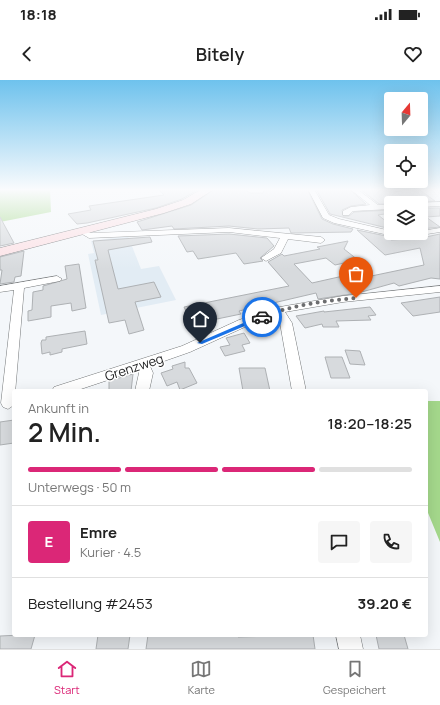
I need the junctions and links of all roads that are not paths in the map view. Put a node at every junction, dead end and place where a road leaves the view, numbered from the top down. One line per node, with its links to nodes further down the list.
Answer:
1 (141, 216): 6 (main road)
2 (326, 216): 5 (street)
3 (218, 219): 4 (street)
4 (229, 230): 6 (street); 7 (street)
5 (440, 230)
6 (81, 231): 9 (main road)
7 (285, 236): 8 (street); 10 (street)
8 (321, 240)
9 (0, 252)
10 (266, 258)
11 (57, 279): 12 (street)
12 (20, 286): 13 (street); 20 (street)
13 (0, 289)
14 (440, 289): 15 (street, Grenzweg)
15 (278, 310): 16 (street, Grenzweg); 19 (street)
16 (144, 364): 17 (street, Grenzweg); 18 (street)
17 (65, 389)
18 (142, 389)
19 (299, 389)
20 (7, 404)
21 (348, 637): 22 (street)
22 (351, 649)

